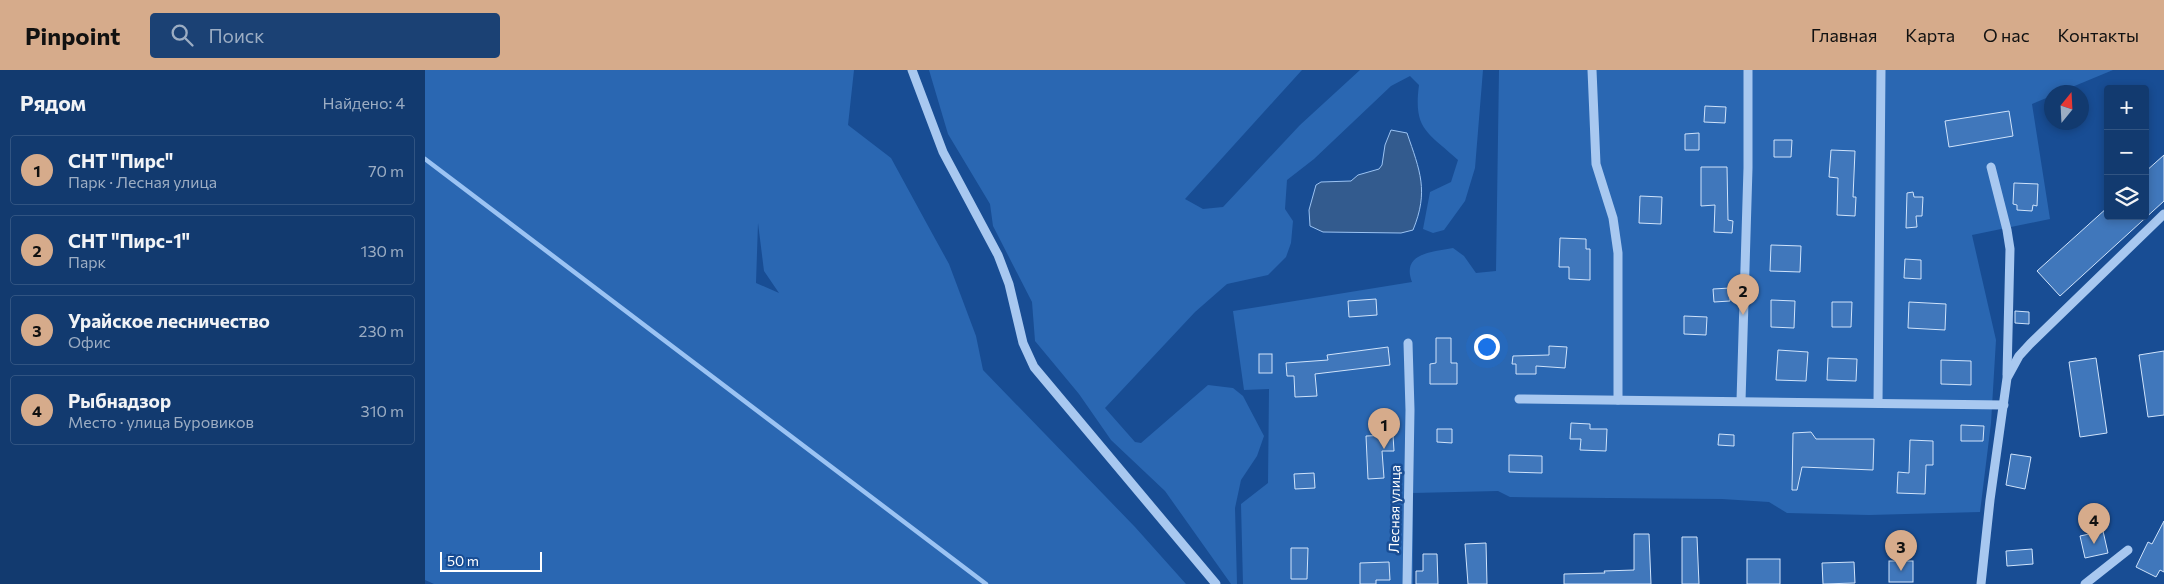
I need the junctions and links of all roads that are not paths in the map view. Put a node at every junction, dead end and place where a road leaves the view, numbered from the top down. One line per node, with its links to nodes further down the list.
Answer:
1 (912, 70): 15 (street)
2 (1592, 70): 10 (street)
3 (1748, 70): 11 (street)
4 (1881, 70): 12 (street)
5 (1991, 167): 8 (street)
6 (2164, 214): 8 (street)
7 (1409, 343): 16 (street, Лесная улица)
8 (2007, 378): 13 (street)
9 (1519, 399): 10 (street)
10 (1618, 400): 11 (street)
11 (1741, 401): 12 (street)
12 (1879, 403): 13 (street)
13 (2004, 406): 17 (street)
14 (2129, 550): 18 (street)
15 (1216, 584)
16 (1407, 584)
17 (1981, 584)
18 (2085, 584)

